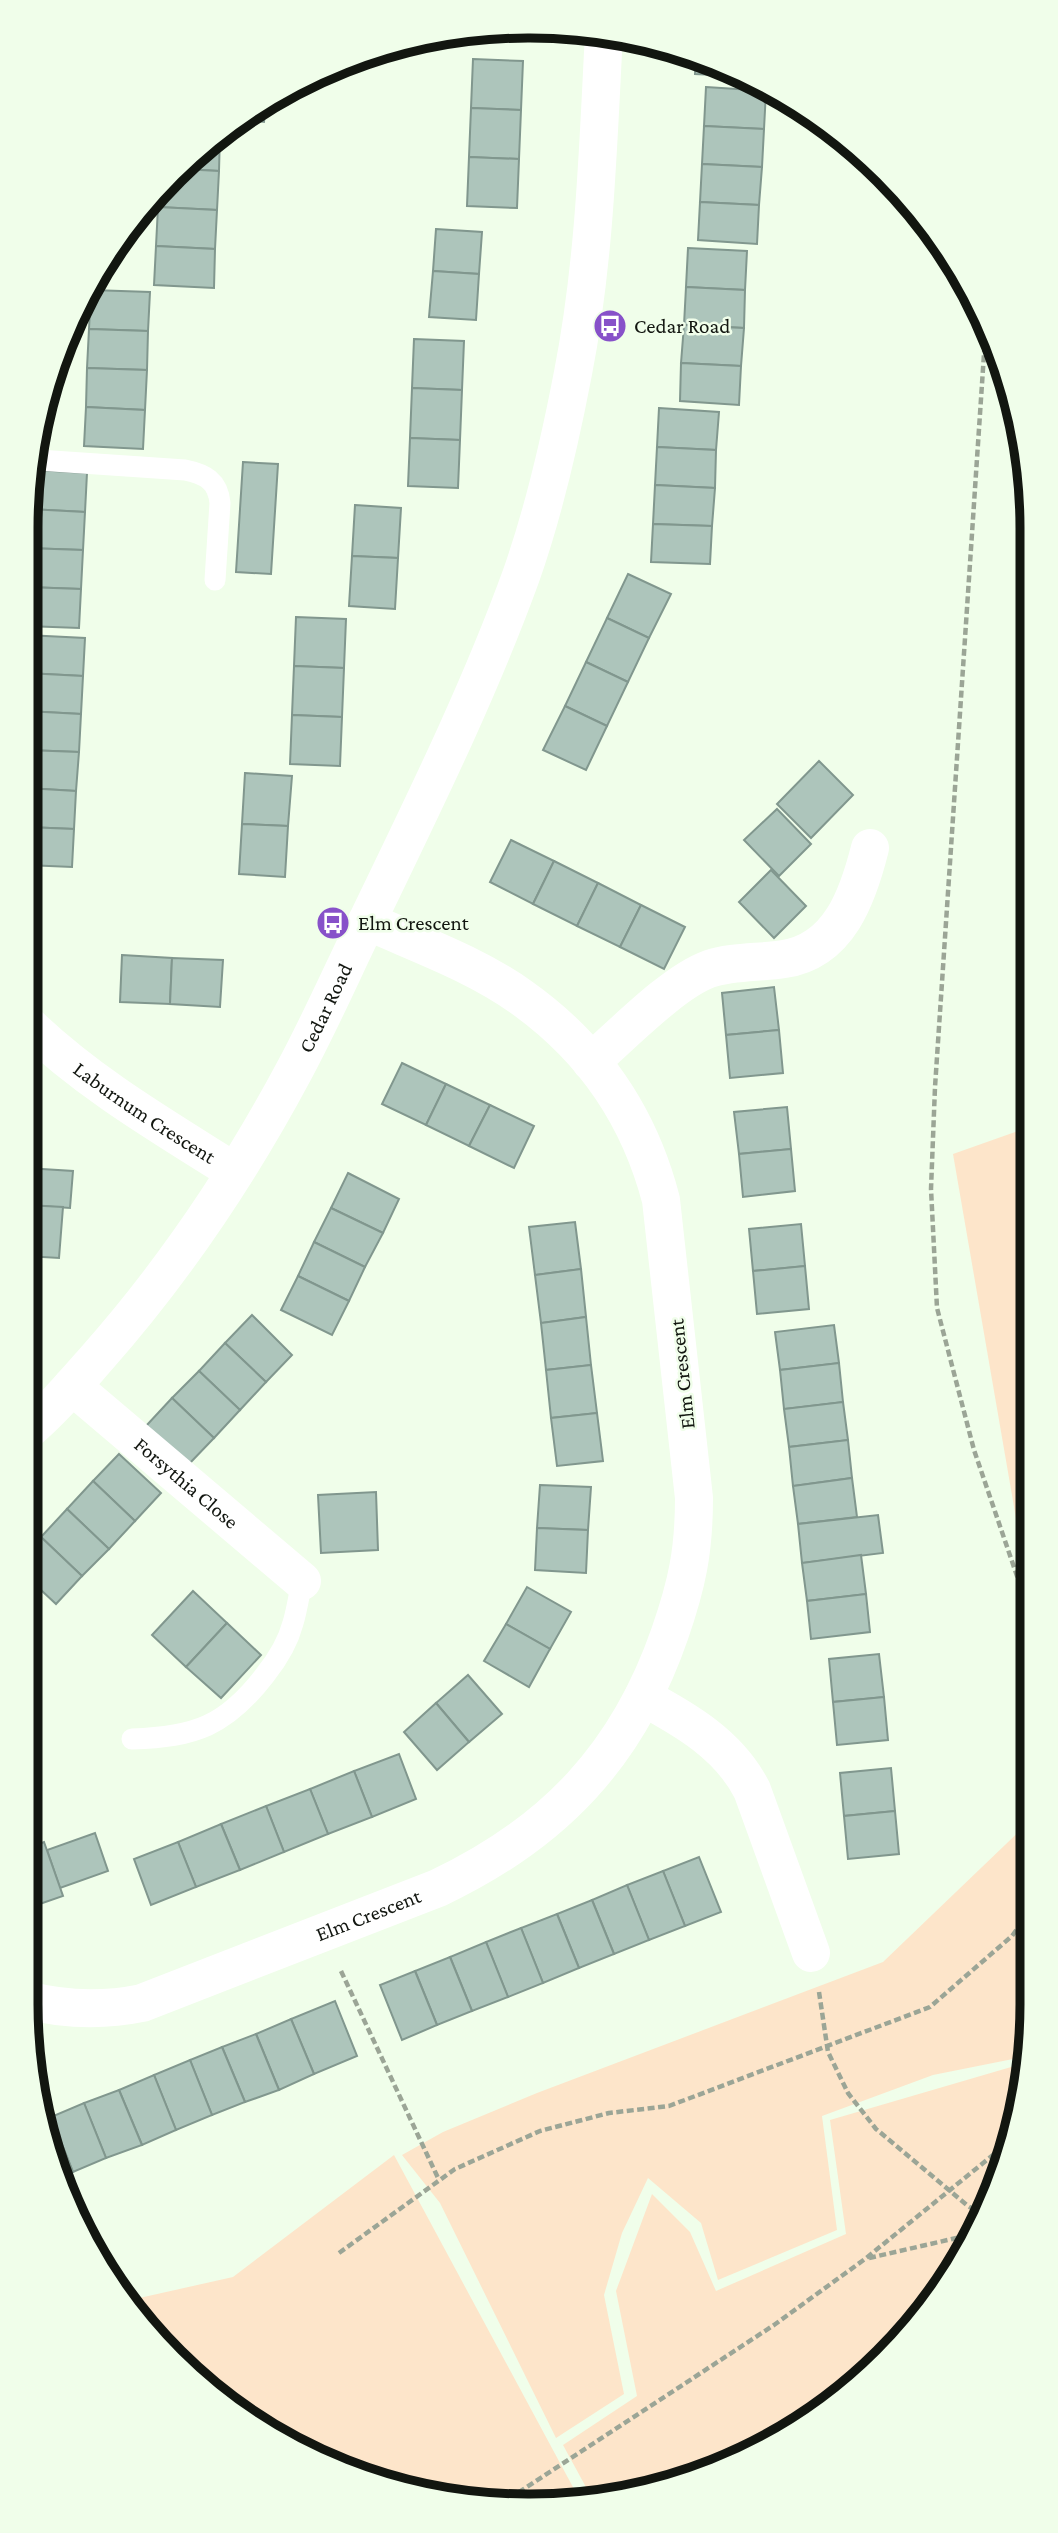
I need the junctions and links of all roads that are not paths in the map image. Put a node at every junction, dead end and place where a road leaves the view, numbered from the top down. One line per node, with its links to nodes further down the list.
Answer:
1 (603, 45): 5 (street, Cedar Road)
2 (44, 460): 3 (lane)
3 (215, 580)
4 (870, 848): 7 (street)
5 (367, 921): 7 (street, Elm Crescent); 8 (street, Cedar Road)
6 (38, 1035): 8 (street, Laburnum Crescent)
7 (591, 1062): 12 (street, Elm Crescent)
8 (235, 1172): 9 (street, Cedar Road)
9 (72, 1386): 10 (street, Cedar Road); 11 (street, Forsythia Close)
10 (38, 1420)
11 (302, 1581): 13 (lane)
12 (643, 1697): 14 (street); 15 (street, Elm Crescent)
13 (132, 1740)
14 (811, 1954)
15 (38, 2002)

